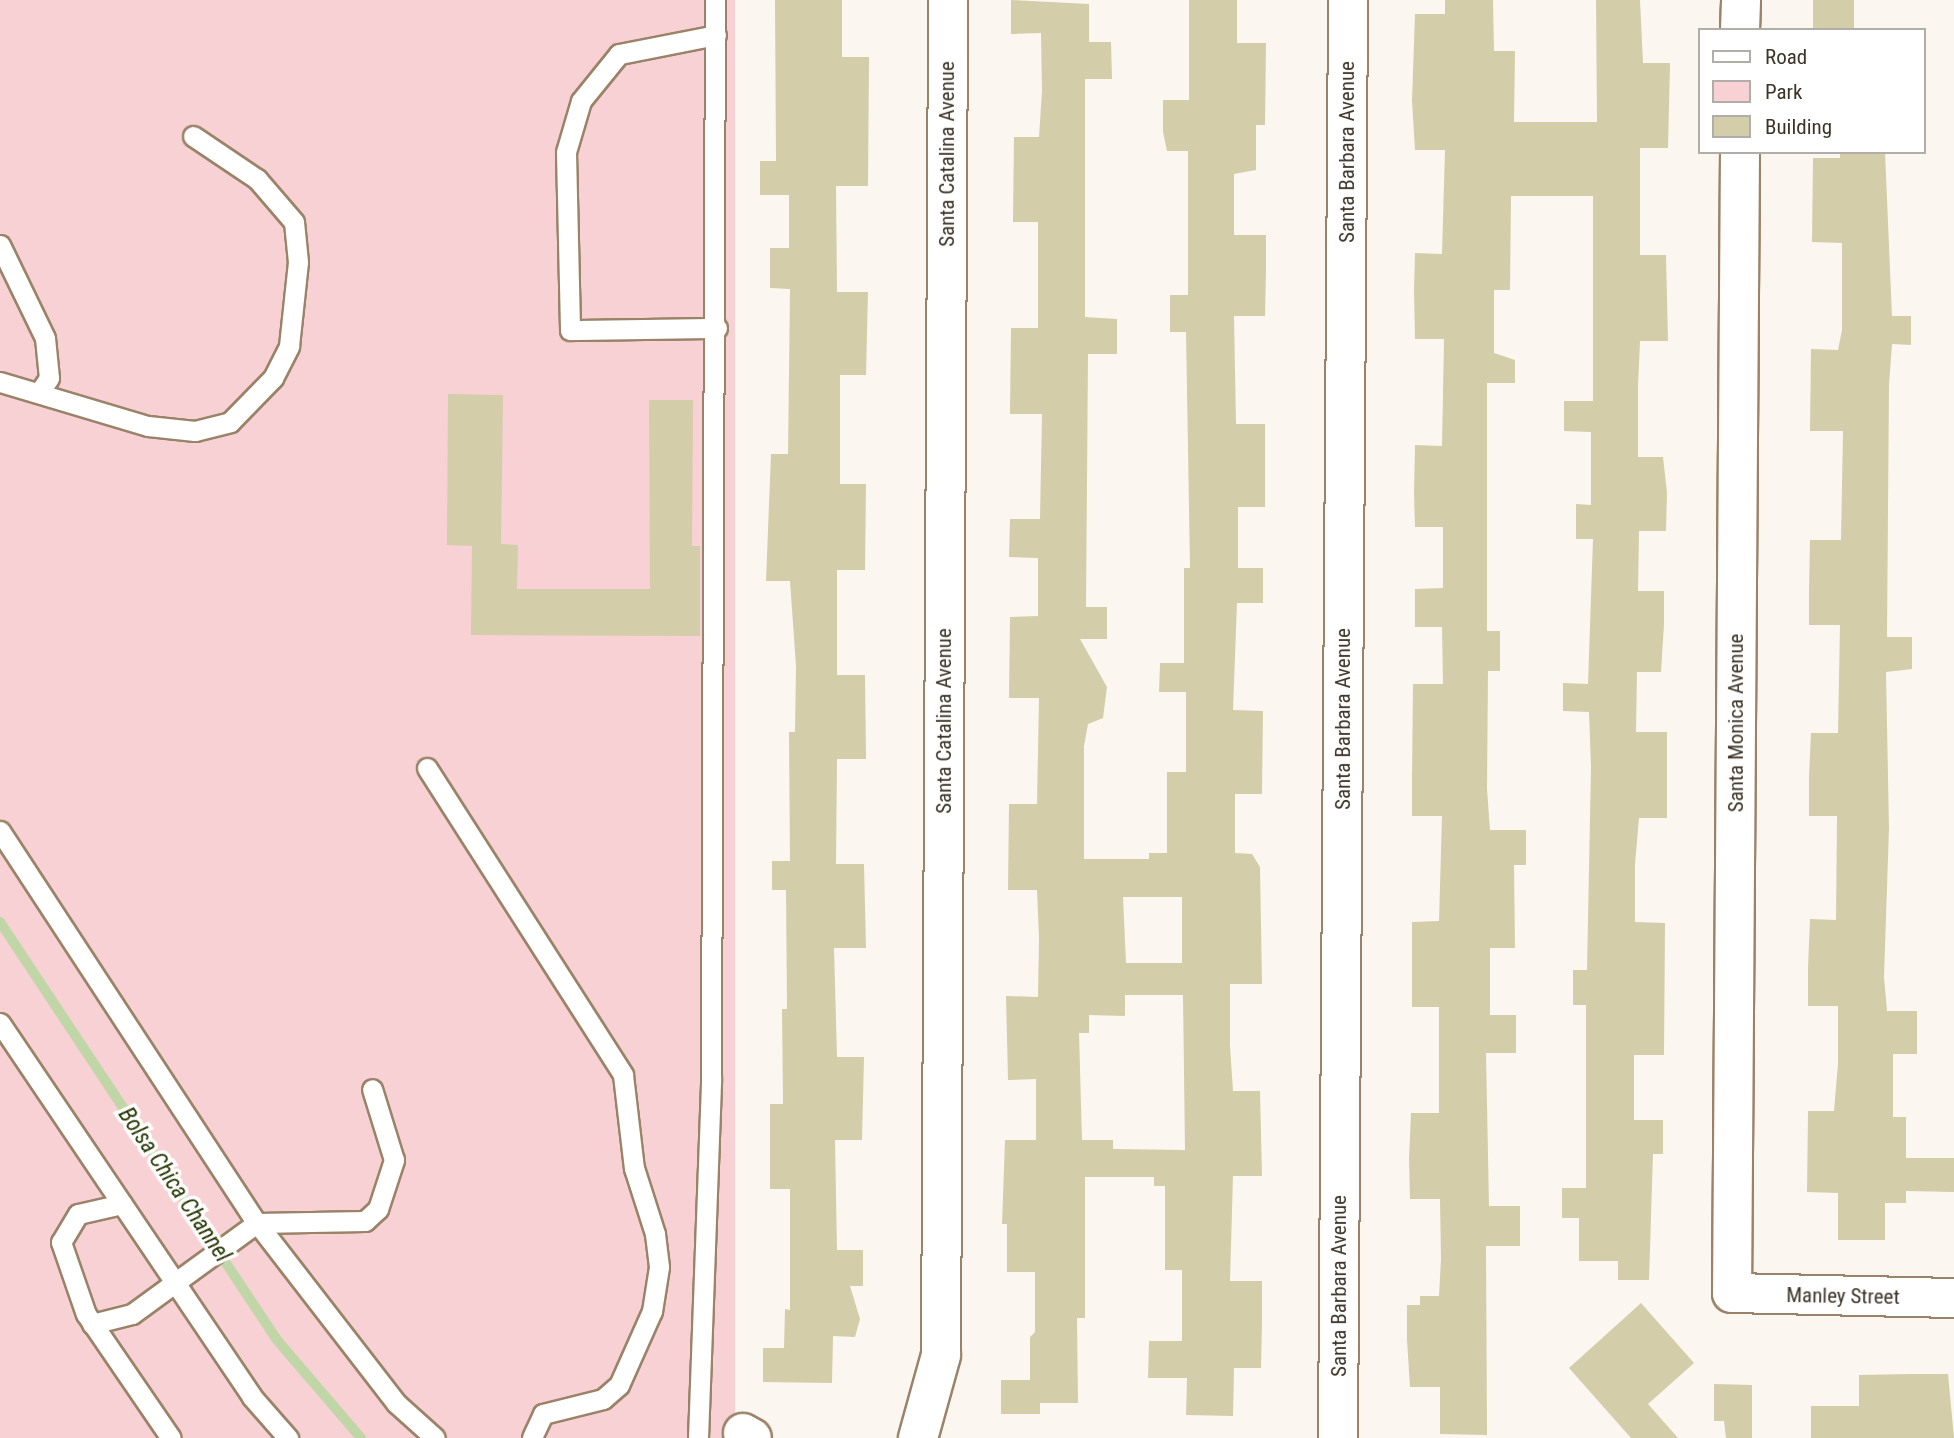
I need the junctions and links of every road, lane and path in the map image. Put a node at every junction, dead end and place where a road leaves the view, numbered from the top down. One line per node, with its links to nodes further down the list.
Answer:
1 (715, 0): 6 (lane)
2 (948, 0): 28 (street, Santa Catalina Avenue)
3 (1348, 0): 29 (street, Santa Barbara Avenue)
4 (1741, 0): 5 (street)
5 (1740, 28)
6 (716, 35): 10 (lane); 10 (lane)
7 (193, 136): 12 (lane)
8 (1740, 154): 20 (street, Santa Monica Avenue)
9 (0, 245): 12 (lane)
10 (717, 328): 27 (lane)
11 (0, 382): 12 (lane)
12 (39, 393)
13 (427, 768): 26 (lane)
14 (0, 831): 18 (lane)
15 (0, 1023): 17 (lane)
16 (372, 1089): 18 (lane)
17 (122, 1204): 19 (lane); 22 (lane)
18 (251, 1227): 19 (lane); 25 (lane)
19 (181, 1275): 22 (lane); 24 (lane)
20 (1732, 1293): 21 (street, Manley Street)
21 (1954, 1298)
22 (92, 1324): 23 (lane)
23 (171, 1438)
24 (288, 1438)
25 (435, 1438)
26 (532, 1438)
27 (698, 1438)
28 (918, 1438)
29 (1338, 1438)

